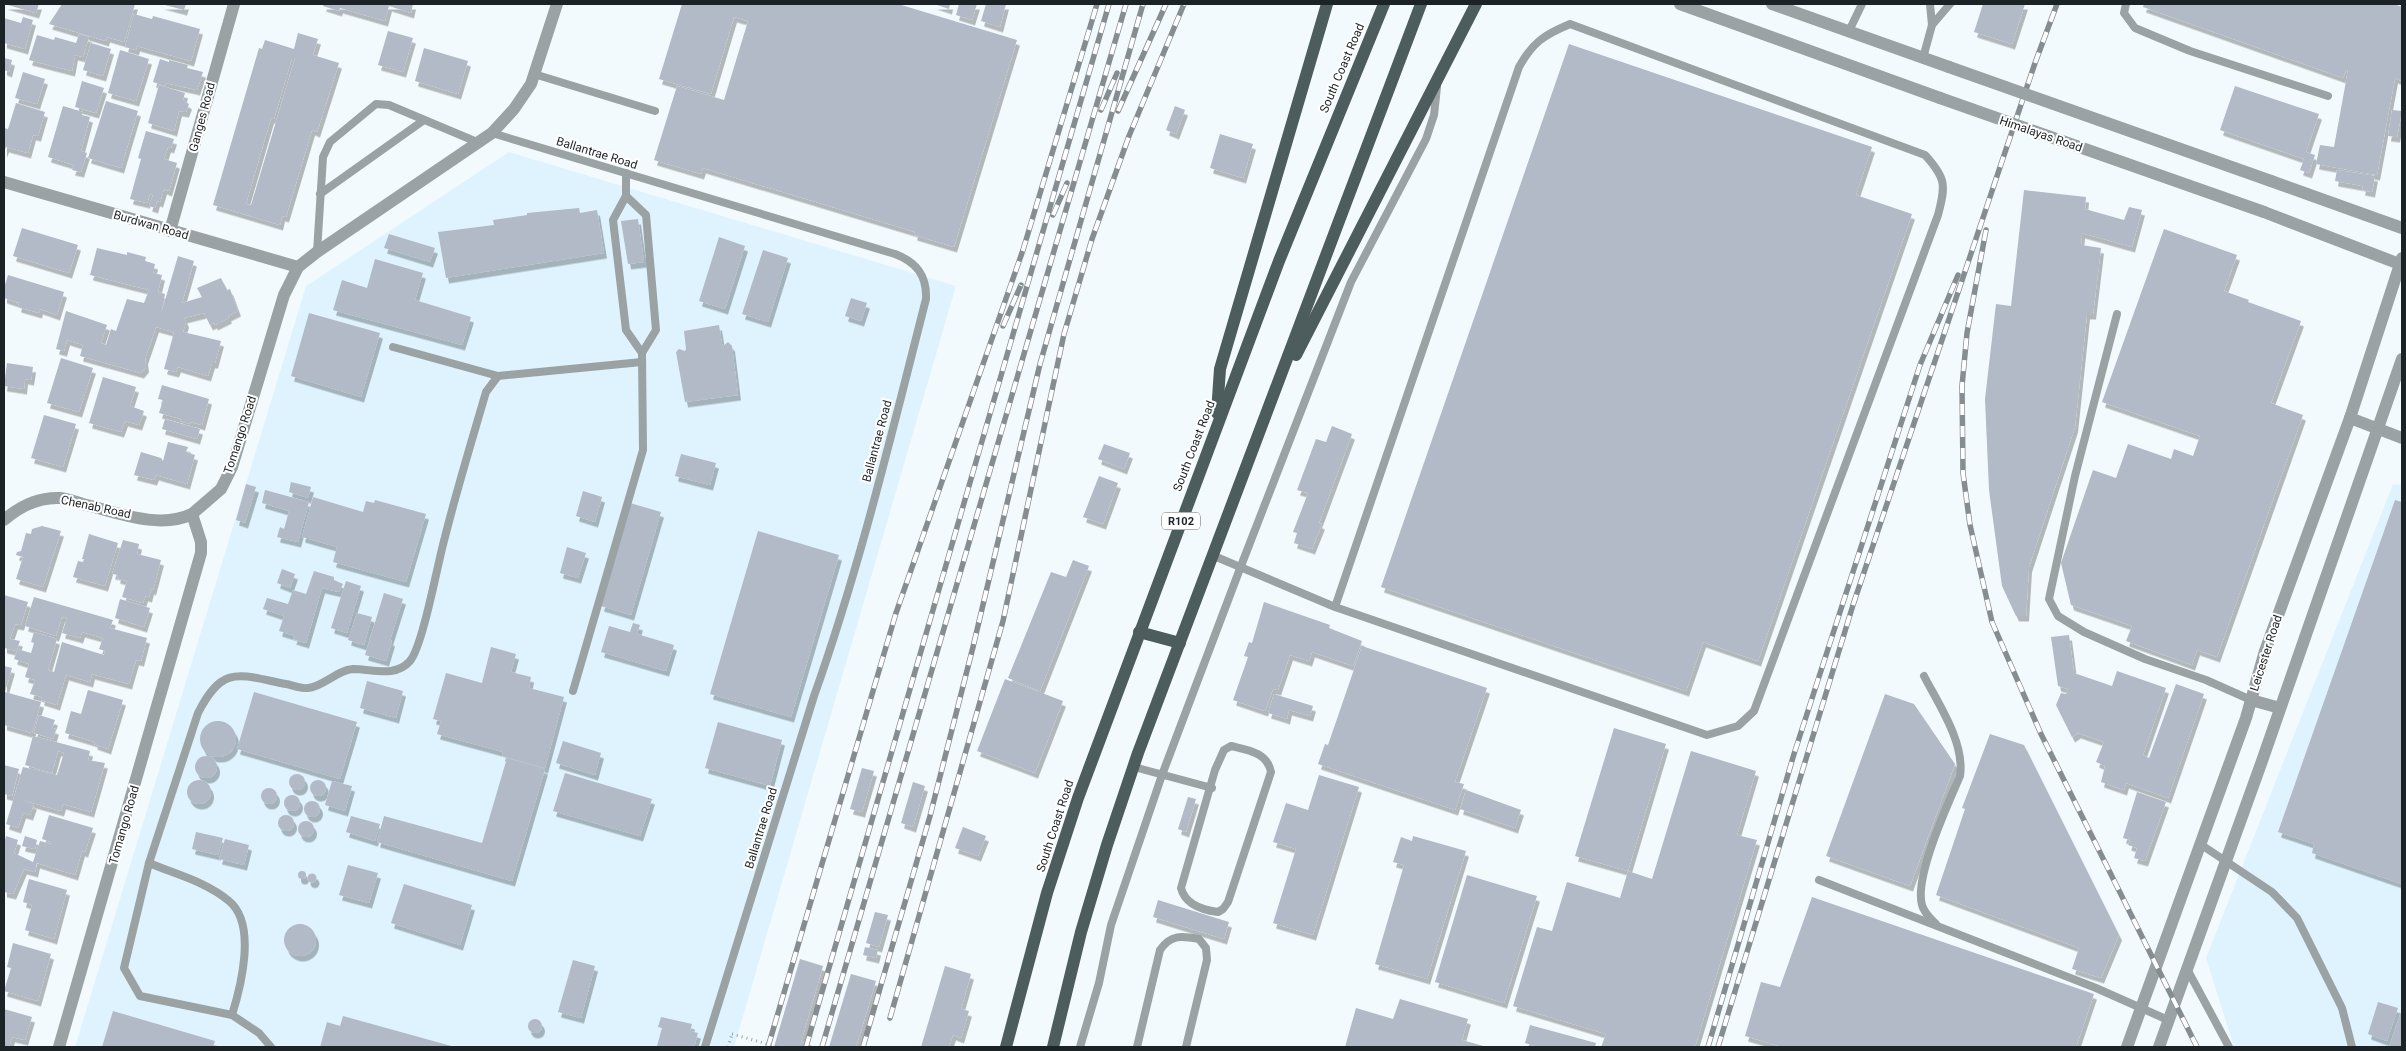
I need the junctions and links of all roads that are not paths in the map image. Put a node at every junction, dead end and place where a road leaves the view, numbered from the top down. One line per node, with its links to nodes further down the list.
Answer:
1 (234, 4): 28 (street, Ganges Road)
2 (557, 4): 16 (street, Tomango Road)
3 (1327, 4): 39 (main road)
4 (1384, 4): 39 (main road, South Coast Road / R102)
5 (1421, 4): 37 (main road)
6 (1476, 4): 17 (main road)
7 (1680, 4): 30 (street, Himalayas Road, bridge)
8 (1772, 4): 14 (street)
9 (1862, 4): 14 (lane)
10 (1930, 4): 13 (lane)
11 (1950, 4): 13 (lane)
12 (2126, 4): 18 (lane)
13 (1932, 26): 15 (lane)
14 (1849, 31): 15 (street)
15 (1923, 58): 27 (street, bridge)
16 (534, 74): 19 (lane); 21 (street, Tomango Road)
17 (1438, 77): 37 (main road); 45 (lane)
18 (2328, 96)
19 (655, 111)
20 (424, 120): 22 (lane); 25 (lane); 25 (lane)
21 (492, 133): 22 (street, Tomango Road); 23 (lane, Ballantrae Road)
22 (477, 142): 29 (street, Tomango Road)
23 (626, 173): 26 (lane); 67 (lane, Ballantrae Road)
24 (4, 182): 28 (street, Burdwan Road)
25 (320, 194): 29 (lane)
26 (626, 196): 34 (lane); 34 (lane)
27 (2402, 228)
28 (170, 231): 31 (street, Burdwan Road)
29 (316, 252): 31 (street, Tomango Road)
30 (2402, 263): 38 (street, Leicester Road)
31 (298, 267): 42 (street, Tomango Road)
32 (2117, 314): 51 (lane)
33 (393, 347): 36 (lane)
34 (642, 357): 36 (lane); 50 (lane)
35 (2402, 359): 40 (street)
36 (498, 376): 58 (lane)
37 (1272, 402): 44 (main road)
38 (2350, 418): 40 (street); 51 (street, Leicester Road)
39 (1217, 424): 47 (main road, South Coast Road / R102)
40 (2378, 428): 41 (street); 52 (street)
41 (2402, 438)
42 (192, 514): 43 (street, Chenab Road); 65 (street, Tomango Road)
43 (4, 520)
44 (1214, 556): 45 (lane); 48 (main road)
45 (1241, 566): 46 (lane); 54 (lane)
46 (1335, 607): 46 (lane)
47 (1139, 632): 48 (main road); 68 (main road, South Coast Road / R102)
48 (1180, 643): 53 (main road)
49 (1924, 676): 60 (lane)
50 (573, 691)
51 (2250, 700): 52 (street); 56 (street, Leicester Road)
52 (2280, 708): 57 (street)
53 (1134, 767): 54 (lane); 69 (main road)
54 (1162, 775): 55 (lane); 70 (lane)
55 (1212, 788): 55 (lane)
56 (2200, 844): 57 (lane); 62 (street, Leicester Road)
57 (2226, 862): 61 (street); 76 (lane)
58 (149, 863): 63 (lane); 63 (lane)
59 (1819, 880): 60 (lane)
60 (1937, 926): 62 (lane)
61 (2187, 969): 64 (street); 75 (lane)
62 (2141, 1008): 64 (lane); 73 (street, Leicester Road)
63 (232, 1016): 66 (lane)
64 (2168, 1020): 74 (street)
65 (59, 1047)
66 (271, 1047)
67 (706, 1047)
68 (1006, 1047)
69 (1053, 1047)
70 (1080, 1047)
71 (1137, 1047): 72 (lane)
72 (1186, 1047)
73 (2127, 1047)
74 (2159, 1047)
75 (2229, 1047)
76 (2352, 1047)

